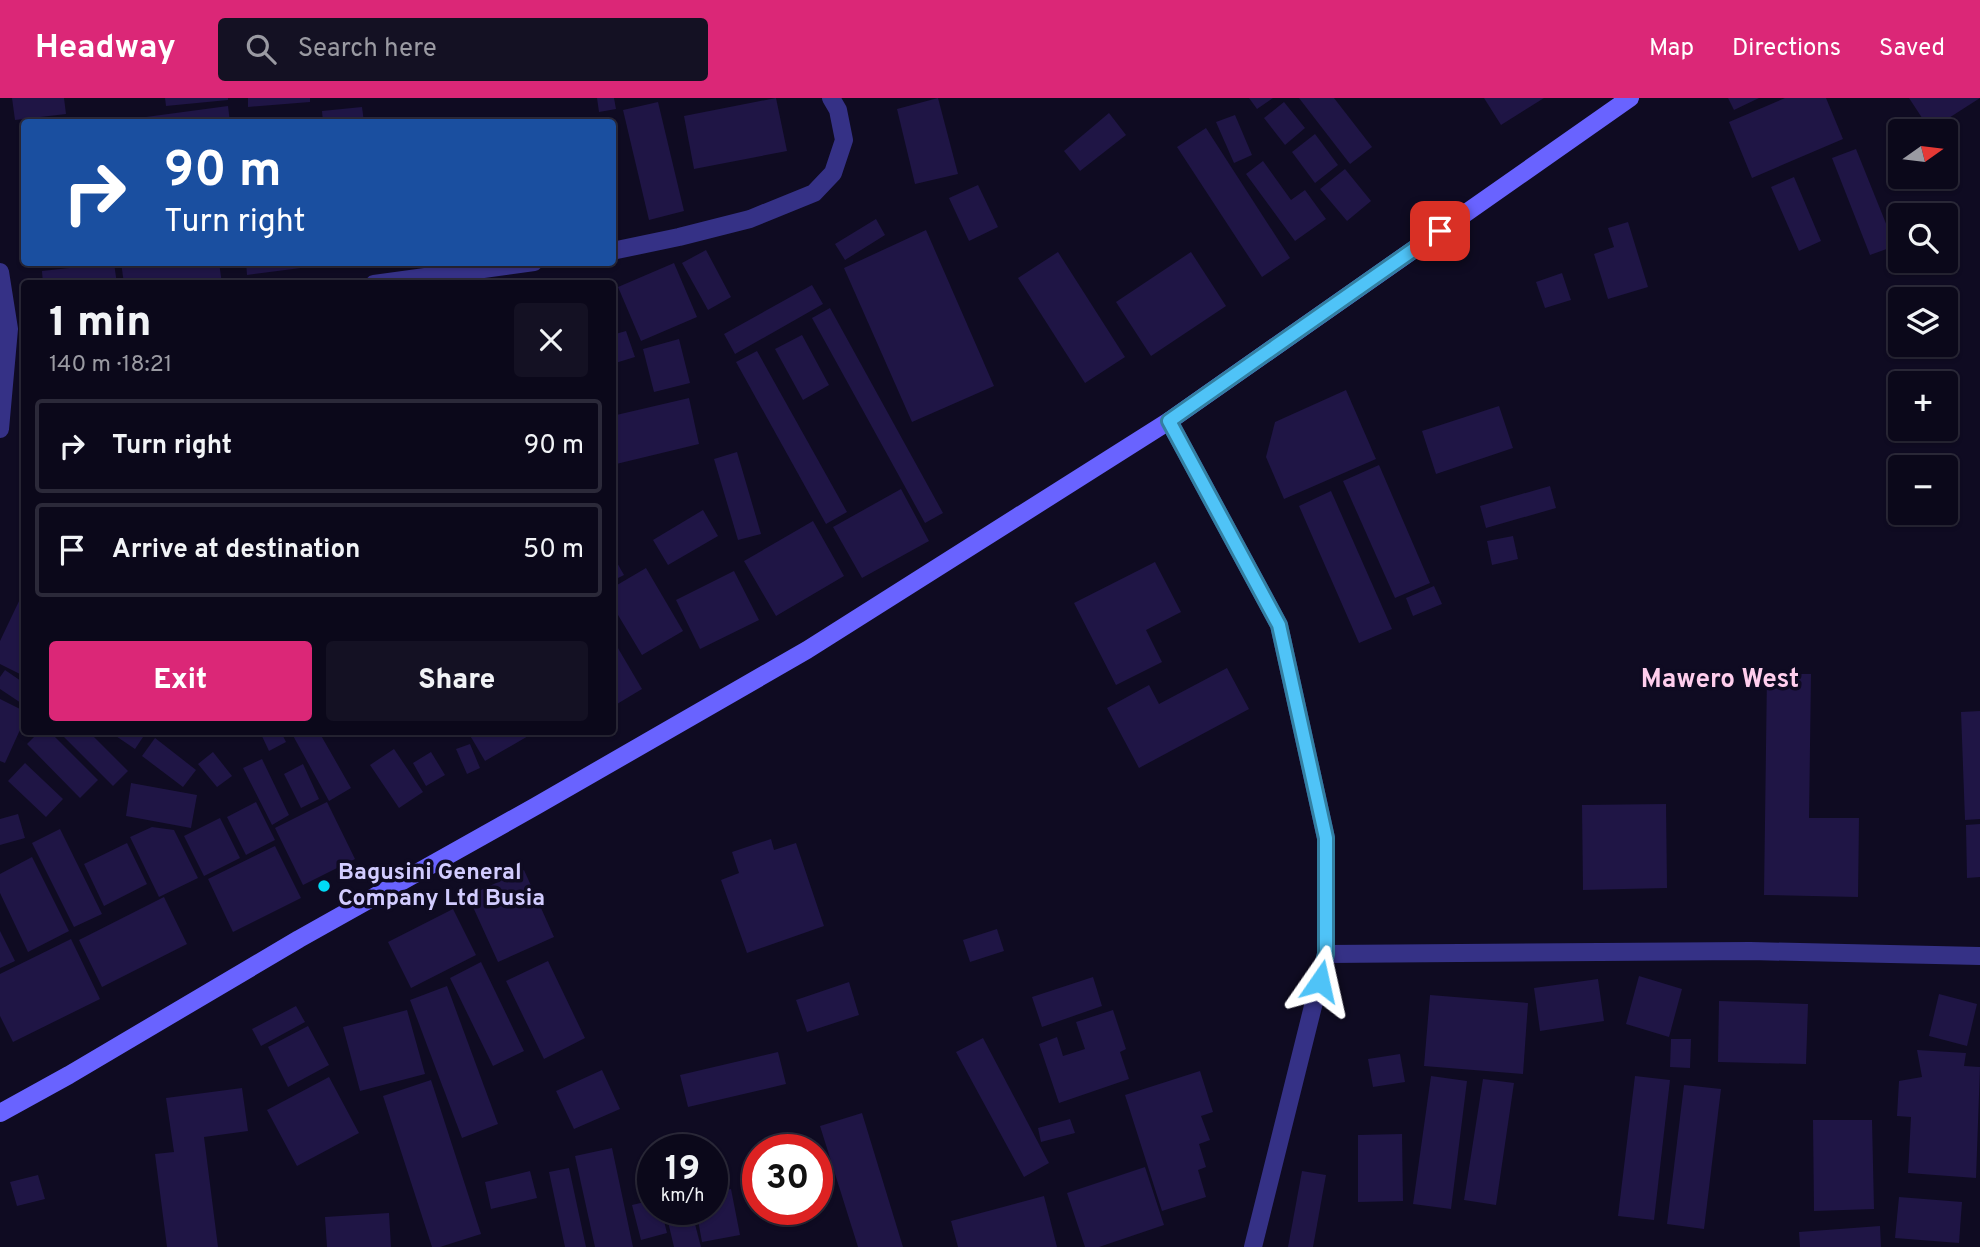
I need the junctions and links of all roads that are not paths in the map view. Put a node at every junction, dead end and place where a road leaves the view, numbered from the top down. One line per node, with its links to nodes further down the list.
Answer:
1 (831, 98): 3 (street)
2 (1630, 98): 8 (main road)
3 (616, 250)
4 (505, 266): 6 (street)
5 (0, 272): 7 (street)
6 (403, 280)
7 (17, 328): 9 (street)
8 (1169, 421): 10 (street); 12 (main road)
9 (0, 429)
10 (1326, 954): 11 (street); 13 (street)
11 (1980, 956)
12 (0, 1113)
13 (1253, 1247)

